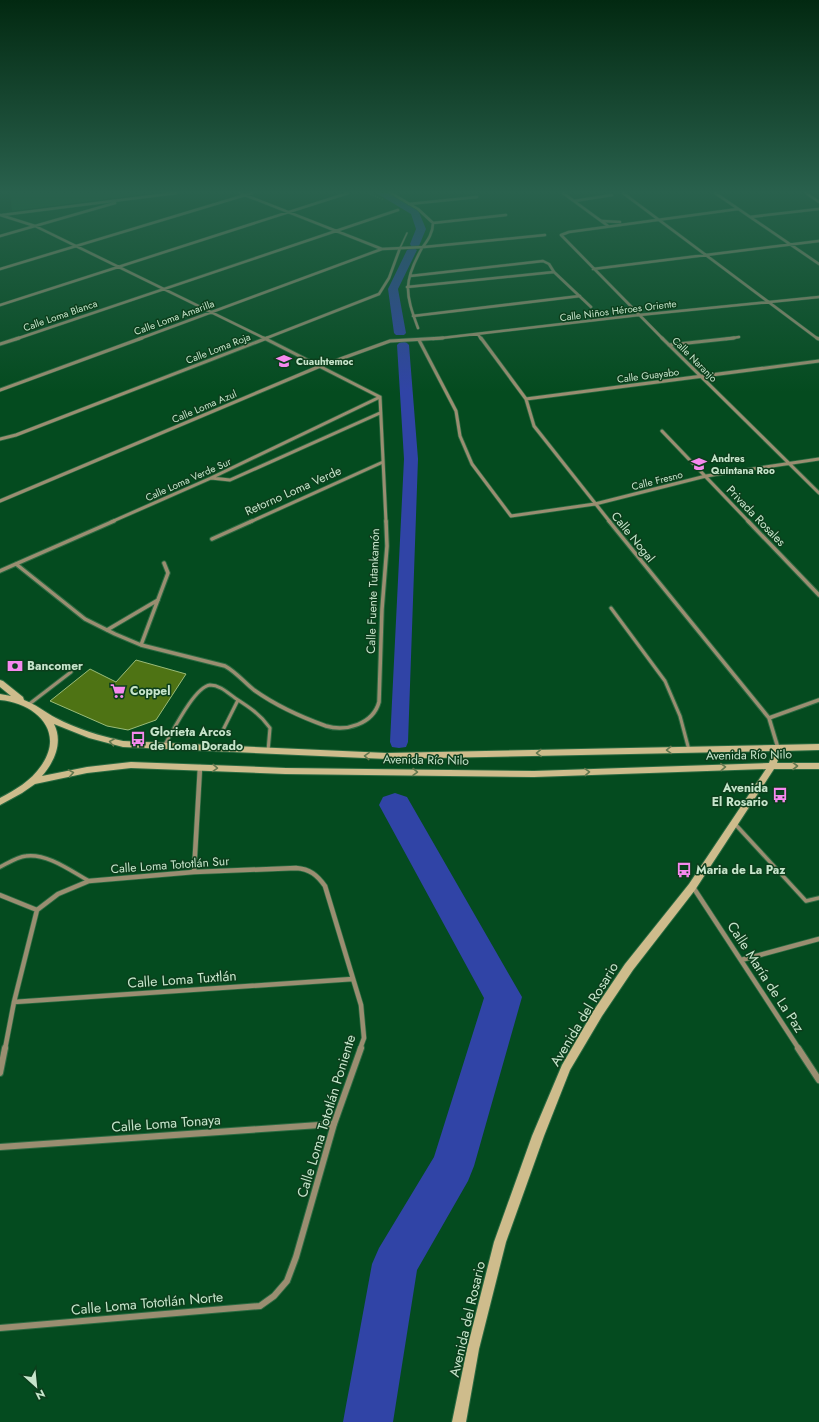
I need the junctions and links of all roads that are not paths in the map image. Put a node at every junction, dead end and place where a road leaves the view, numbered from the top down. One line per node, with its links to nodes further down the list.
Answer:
1 (32, 259): 12 (street)
2 (103, 259): 11 (street)
3 (142, 259): 11 (street)
4 (250, 259): 17 (street, Calle Loma Blanca)
5 (354, 259): 23 (street, Calle Loma Amarilla)
6 (396, 259): 29 (street, Calle Loma Roja)
7 (418, 259): 15 (street)
8 (583, 259): 13 (street, Calle Naranjo)
9 (681, 259): 13 (street)
10 (713, 259): 20 (street)
11 (118, 267): 17 (street); 21 (street)
12 (0, 269)
13 (593, 270): 24 (street, Calle Naranjo)
14 (554, 272): 15 (street); 16 (street); 18 (street)
15 (410, 276): 16 (street)
16 (407, 287): 25 (street)
17 (163, 289): 23 (street); 32 (street, Calle Loma Blanca)
18 (580, 296): 22 (street); 25 (street)
19 (819, 297): 20 (street, Calle Niños Héroes Oriente)
20 (769, 301): 24 (street, Calle Niños Héroes Oriente); 30 (street)
21 (0, 305)
22 (591, 307)
23 (211, 312): 29 (street); 37 (street, Calle Loma Amarilla)
24 (638, 315): 27 (street, Calle Niños Héroes Oriente); 33 (street, Calle Naranjo)
25 (413, 316): 26 (street)
26 (418, 328)
27 (478, 334): 31 (street, Calle Niños Héroes Oriente); 39 (street, Calle Nogal)
28 (739, 336): 33 (street)
29 (265, 338): 35 (street); 42 (street, Calle Loma Roja)
30 (819, 339)
31 (419, 340): 35 (street, Calle Loma Azul); 50 (street, Calle Fresno)
32 (0, 344)
33 (668, 345): 36 (street, Calle Naranjo)
34 (819, 361): 36 (street, Calle Guayabo)
35 (318, 367): 38 (street); 49 (street, Calle Loma Azul)
36 (701, 376): 39 (street, Calle Guayabo); 45 (street, Calle Naranjo)
37 (0, 390)
38 (380, 397): 40 (street, Calle Fuente Tutankamón); 47 (street, Calle Loma Verde Sur)
39 (526, 399): 50 (street, Calle Nogal)
40 (380, 413): 44 (street, Calle Fuente Tutankamón); 47 (street)
41 (662, 431): 46 (street, Privada Rosales)
42 (0, 439)
43 (819, 459): 45 (street, Calle Fresno)
44 (383, 462): 51 (street, Retorno Loma Verde); 59 (street, Calle Fuente Tutankamón)
45 (788, 463): 46 (street, Calle Fresno); 48 (street, Calle Naranjo)
46 (706, 476): 50 (street, Calle Fresno); 55 (street, Privada Rosales)
47 (211, 478): 53 (street, Calle Loma Verde Sur)
48 (819, 493)
49 (0, 501)
50 (594, 504): 67 (street, Calle Nogal)
51 (212, 538)
52 (164, 563): 56 (street)
53 (16, 564): 54 (street, Calle Loma Verde Sur); 58 (street)
54 (0, 571)
55 (819, 595)
56 (158, 600): 58 (street); 59 (street)
57 (611, 608): 72 (lane)
58 (107, 630): 59 (street)
59 (141, 645)
60 (71, 672): 65 (lane)
61 (0, 682): 65 (main road)
62 (0, 697): 65 (main road)
63 (238, 700): 68 (lane); 69 (lane); 73 (lane)
64 (819, 700): 67 (street)
65 (26, 703): 66 (main road, Avenida Río Nilo)
66 (44, 715): 69 (main road, Avenida Río Nilo, one-way to 66); 77 (main road)
67 (769, 718): 71 (street, Calle Nogal)
68 (223, 730)
69 (164, 746): 73 (main road, Avenida Río Nilo)
70 (819, 747): 71 (main road, Avenida Río Nilo)
71 (778, 748): 72 (main road, Avenida Río Nilo); 74 (main road, Avenida del Rosario)
72 (689, 750): 73 (main road, Avenida Río Nilo, one-way to 73)
73 (268, 751)
74 (772, 766): 75 (main road, Avenida Río Nilo, one-way to 75); 76 (main road, Avenida Río Nilo, one-way to 74); 79 (main road, Avenida del Rosario)
75 (819, 766)
76 (200, 767): 77 (main road, Avenida Río Nilo, one-way to 76); 82 (street)
77 (33, 781): 78 (main road)
78 (0, 802)
79 (734, 823): 84 (main road, Avenida del Rosario); 86 (lane)
80 (0, 867): 83 (lane)
81 (312, 870): 82 (street, Calle Loma Tototlán Sur); 90 (street, Calle Loma Tototlán Poniente)
82 (194, 872): 83 (street, Calle Loma Tototlán Sur)
83 (89, 881): 87 (street, Calle Loma Tototlán Sur)
84 (692, 887): 89 (street, Calle María de La Paz); 98 (main road, Avenida del Rosario)
85 (0, 894): 87 (street)
86 (819, 898)
87 (37, 910): 91 (street)
88 (819, 939): 89 (street)
89 (741, 960): 93 (street, Calle María de La Paz)
90 (353, 979): 91 (street, Calle Loma Tuxtlán); 94 (street, Calle Loma Tototlán Poniente)
91 (14, 1002): 92 (street)
92 (0, 1073)
93 (819, 1080)
94 (334, 1124): 95 (street, Calle Loma Tonaya); 96 (street, Calle Loma Tototlán Poniente)
95 (0, 1147)
96 (287, 1281): 97 (street, Calle Loma Tototlán Norte)
97 (0, 1328)
98 (459, 1422)

